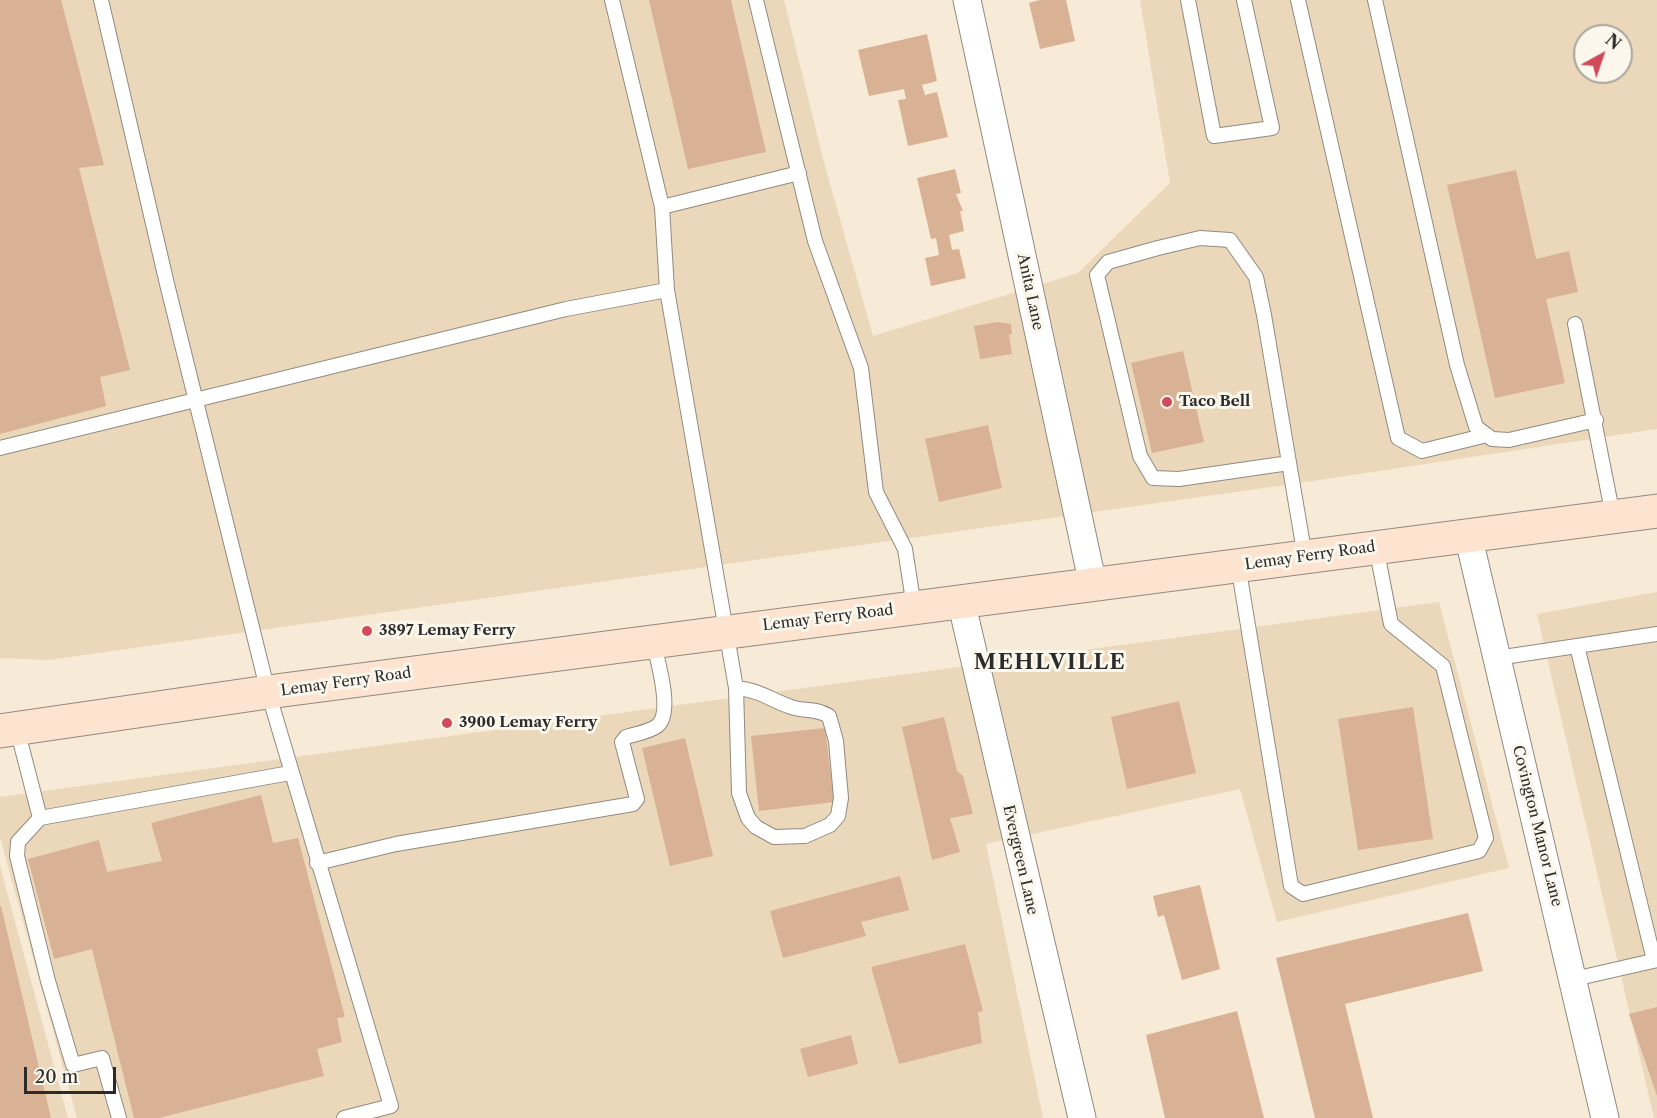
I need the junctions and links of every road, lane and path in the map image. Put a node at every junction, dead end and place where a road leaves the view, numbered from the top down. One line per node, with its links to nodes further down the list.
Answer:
1 (101, 0): 13 (lane)
2 (612, 0): 10 (lane)
3 (756, 0): 9 (lane)
4 (967, 0): 24 (street, Anita Lane)
5 (1188, 0): 6 (lane)
6 (1244, 0)
7 (1298, 0): 15 (lane)
8 (1376, 0): 15 (lane)
9 (799, 173): 10 (lane); 26 (lane)
10 (662, 207): 11 (lane)
11 (667, 290): 13 (lane); 27 (lane)
12 (1575, 324): 14 (lane)
13 (196, 401): 16 (lane); 33 (lane)
14 (1596, 420): 15 (lane); 19 (lane)
15 (1486, 435)
16 (0, 448)
17 (1289, 463): 17 (lane); 22 (lane)
18 (1657, 511): 19 (main road, Lemay Ferry Road)
19 (1613, 516): 20 (main road, Lemay Ferry Road)
20 (1468, 535): 21 (main road, Lemay Ferry Road); 31 (street, Covington Manor Lane)
21 (1376, 547): 22 (main road, Lemay Ferry Road); 23 (lane)
22 (1305, 557): 23 (main road, Lemay Ferry Road)
23 (1238, 565): 24 (main road, Lemay Ferry Road)
24 (1093, 585): 25 (main road, Lemay Ferry Road)
25 (962, 601): 26 (main road, Lemay Ferry Road); 42 (street, Evergreen Lane)
26 (914, 607): 27 (main road, Lemay Ferry Road)
27 (728, 631): 29 (main road, Lemay Ferry Road); 32 (lane)
28 (1657, 634): 30 (lane)
29 (653, 641): 33 (main road, Lemay Ferry Road); 37 (lane)
30 (1577, 646): 31 (lane); 38 (lane)
31 (1497, 658): 39 (street, Covington Manor Lane)
32 (736, 688): 32 (lane)
33 (268, 692): 34 (main road, Lemay Ferry Road); 35 (lane)
34 (9, 730): 36 (lane)
35 (290, 773): 36 (lane); 37 (lane)
36 (39, 818): 40 (lane)
37 (317, 863): 41 (lane)
38 (1656, 960): 39 (lane)
39 (1574, 980): 43 (street, Covington Manor Lane)
40 (120, 1118)
41 (345, 1118)
42 (1082, 1118)
43 (1605, 1118)

